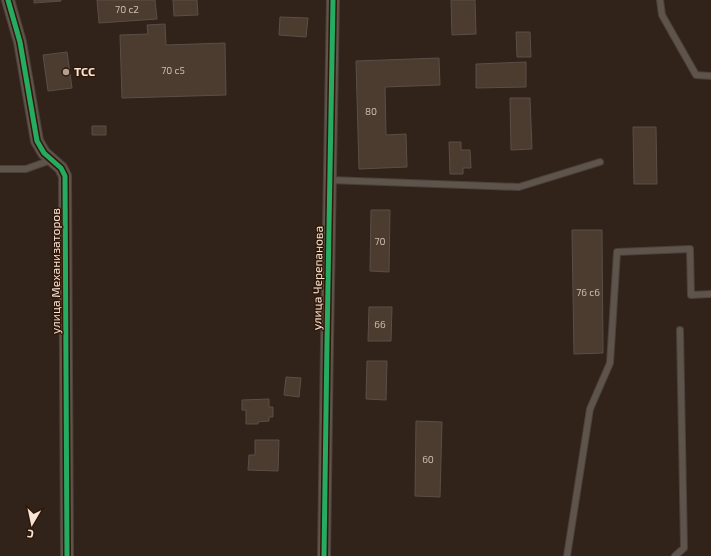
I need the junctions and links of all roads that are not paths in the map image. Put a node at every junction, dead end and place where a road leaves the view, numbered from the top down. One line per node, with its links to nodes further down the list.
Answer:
1 (8, 0): 5 (street, улица Механизаторов)
2 (333, 0): 8 (street, улица Черепанова)
3 (660, 0): 4 (lane)
4 (711, 76)
5 (51, 160): 7 (lane); 11 (street, улица Механизаторов)
6 (600, 162): 8 (lane)
7 (0, 169)
8 (330, 180): 12 (street, улица Черепанова)
9 (711, 294): 13 (lane)
10 (680, 330): 14 (lane)
11 (67, 556)
12 (324, 556)
13 (567, 556)
14 (675, 556)

